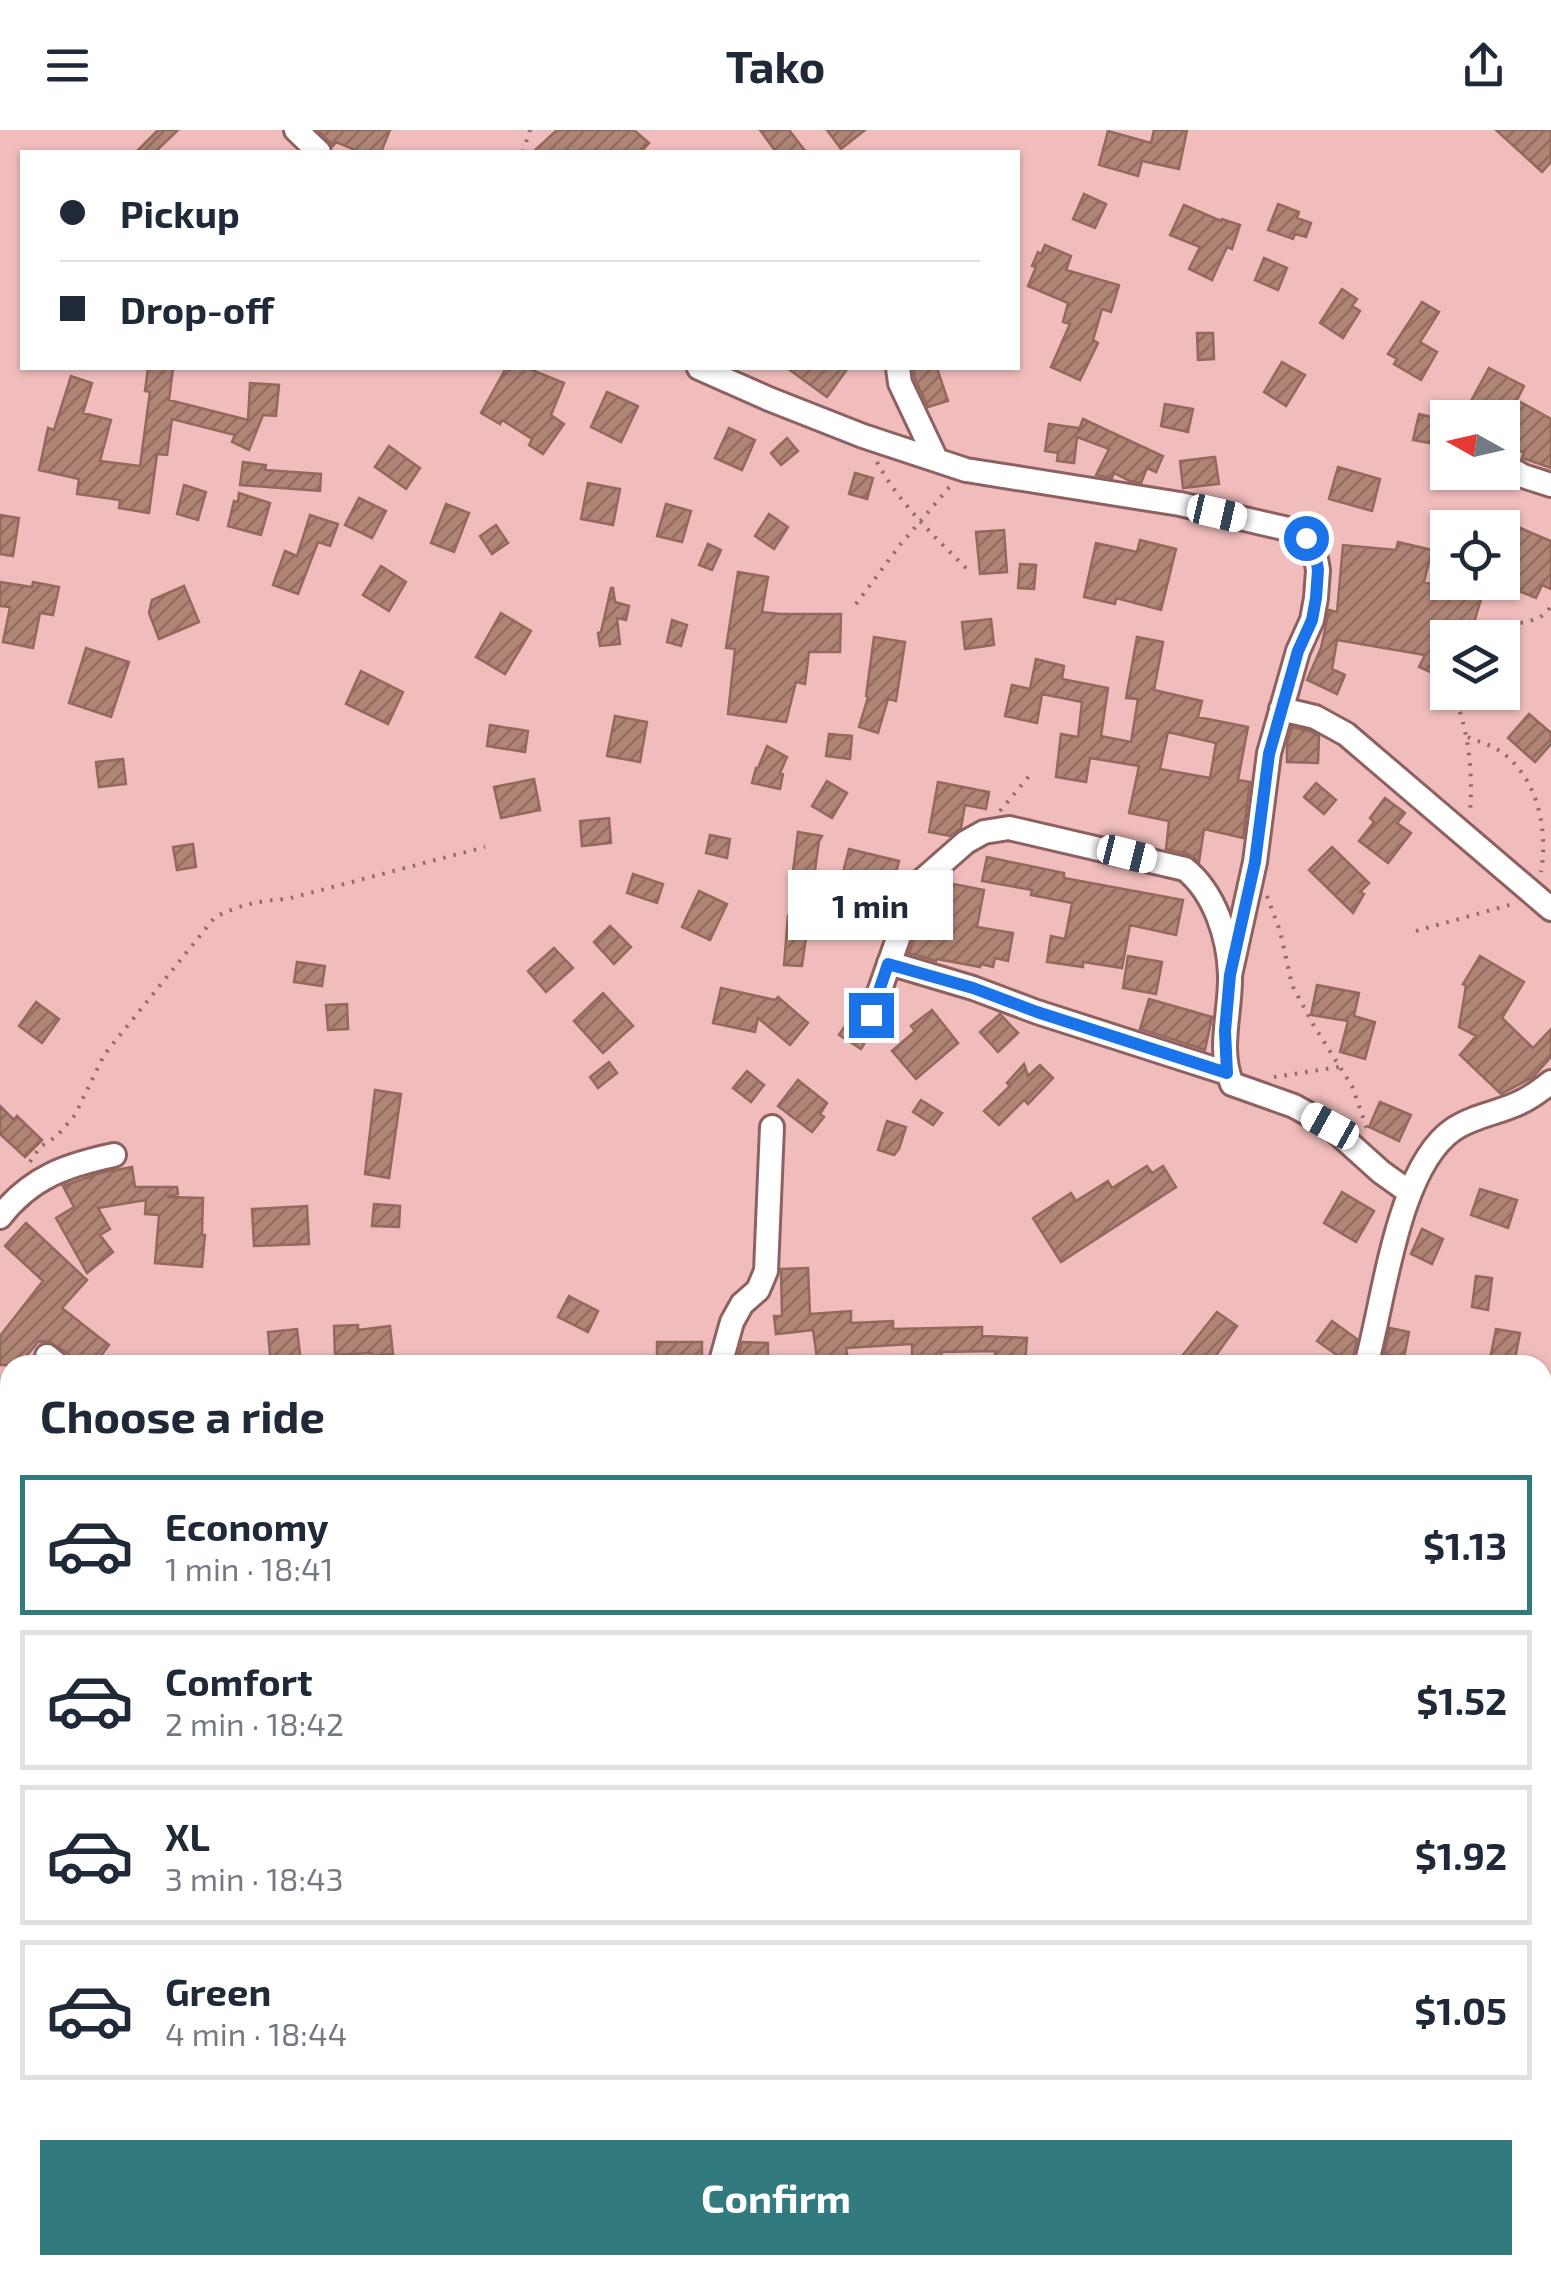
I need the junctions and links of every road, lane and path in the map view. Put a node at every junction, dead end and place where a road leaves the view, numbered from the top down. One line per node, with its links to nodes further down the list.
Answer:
1 (296, 130): 2 (street)
2 (316, 150)
3 (704, 370): 5 (street)
4 (898, 370): 6 (street)
5 (863, 436): 6 (street); 10 (path)
6 (936, 459): 7 (street)
7 (966, 470): 10 (path); 15 (street)
8 (1520, 474): 9 (street)
9 (1551, 485)
10 (920, 521): 11 (path); 12 (path)
11 (971, 573)
12 (856, 604)
13 (1551, 606): 14 (path)
14 (1520, 624)
15 (1282, 709): 23 (street); 26 (street)
16 (1460, 710): 17 (path)
17 (1468, 737): 19 (path); 23 (path)
18 (1029, 776): 20 (path)
19 (1470, 822)
20 (984, 832): 25 (street); 26 (street)
21 (485, 847): 35 (path)
22 (1267, 896): 28 (path)
23 (1544, 903): 24 (path)
24 (1416, 931)
25 (888, 964): 27 (street); 29 (street)
26 (1230, 975): 29 (street)
27 (871, 1015)
28 (1341, 1067): 29 (path); 32 (path)
29 (1230, 1079): 34 (street)
30 (1551, 1082): 34 (street)
31 (772, 1126): 37 (street)
32 (1371, 1138)
33 (114, 1154): 35 (street)
34 (1409, 1192): 38 (street)
35 (22, 1194): 36 (street)
36 (0, 1217)
37 (723, 1355)
38 (1368, 1355)

